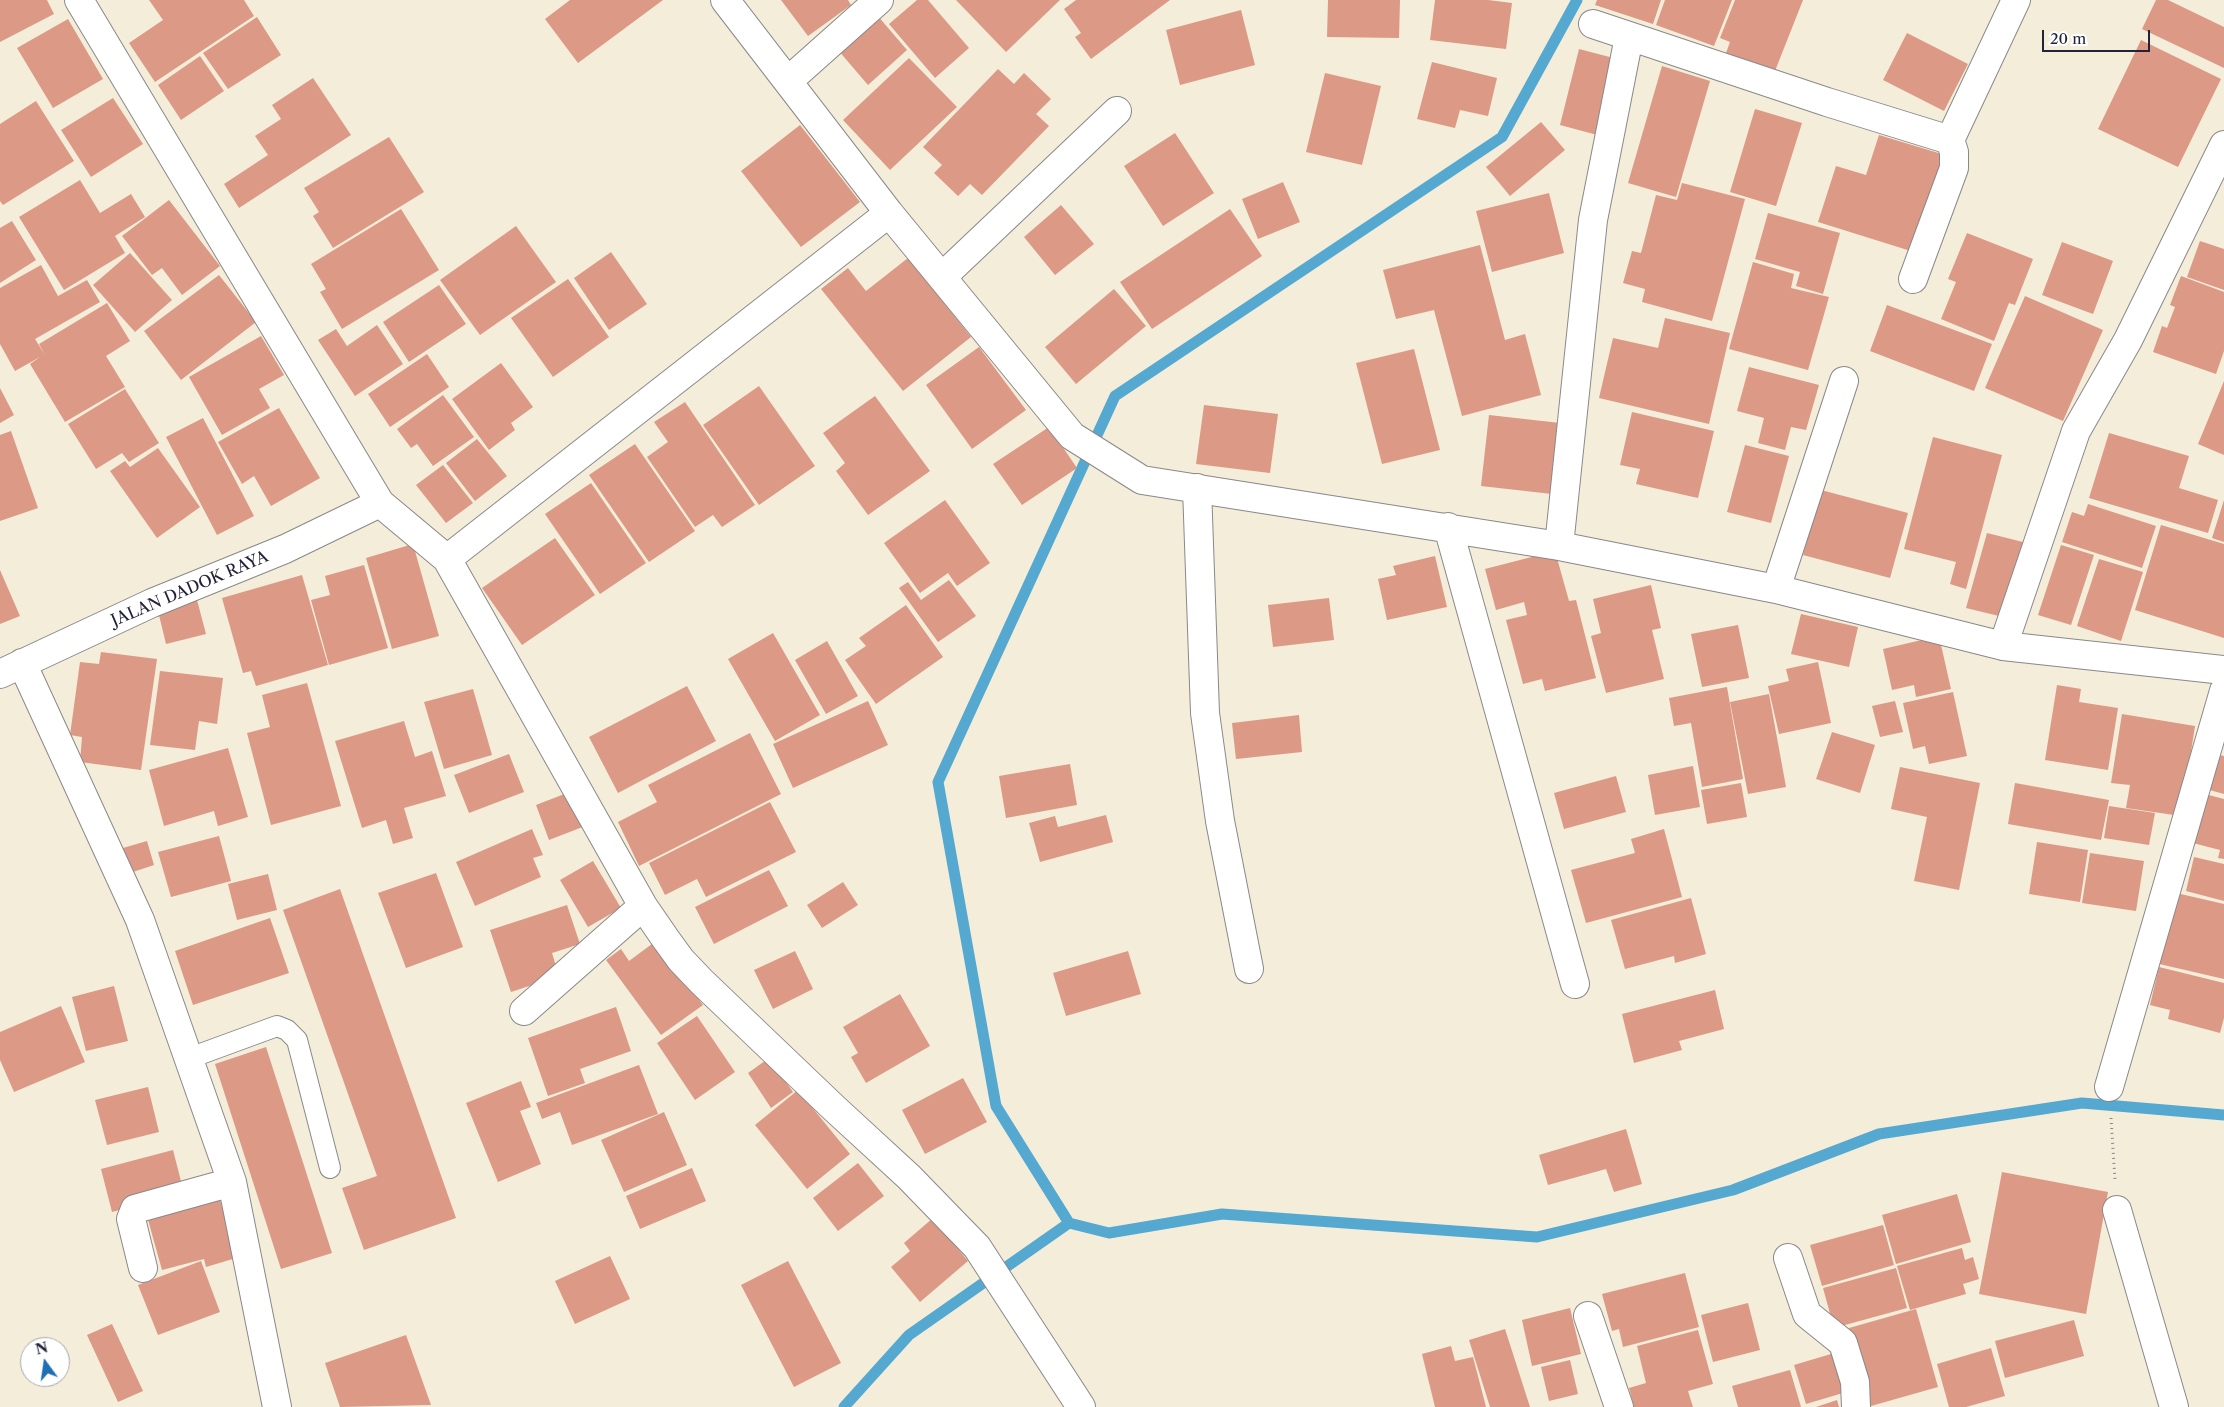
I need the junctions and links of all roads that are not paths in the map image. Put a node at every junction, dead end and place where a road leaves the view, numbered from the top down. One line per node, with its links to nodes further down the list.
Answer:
1 (78, 0): 16 (street)
2 (726, 0): 7 (street)
3 (879, 0): 7 (street)
4 (2016, 0): 9 (street)
5 (1594, 24): 6 (street)
6 (1629, 37): 9 (street); 18 (street)
7 (788, 81): 11 (street)
8 (1117, 111): 12 (street)
9 (1950, 140): 13 (street)
10 (2224, 145): 21 (street)
11 (889, 213): 12 (street); 19 (street)
12 (942, 277): 15 (street)
13 (1913, 279)
14 (1844, 381): 20 (street)
15 (1197, 488): 17 (street); 26 (street)
16 (380, 503): 19 (street); 22 (street, JALAN DADOK RAYA)
17 (1448, 528): 18 (street); 27 (street)
18 (1559, 546): 20 (street)
19 (447, 559): 25 (street)
20 (1776, 590): 21 (street)
21 (2003, 646): 23 (street)
22 (11, 669): 29 (street)
23 (2224, 670)
24 (2224, 691): 30 (street)
25 (643, 906): 28 (street); 38 (street)
26 (1249, 969)
27 (1575, 984)
28 (524, 1011)
29 (187, 1059): 31 (lane); 32 (street)
30 (2109, 1087)
31 (330, 1168)
32 (232, 1182): 35 (street); 37 (street)
33 (2117, 1210): 41 (street)
34 (1788, 1258): 40 (street)
35 (143, 1268)
36 (1588, 1316): 39 (street)
37 (277, 1407)
38 (1081, 1407)
39 (1619, 1407)
40 (1856, 1407)
41 (2174, 1407)

